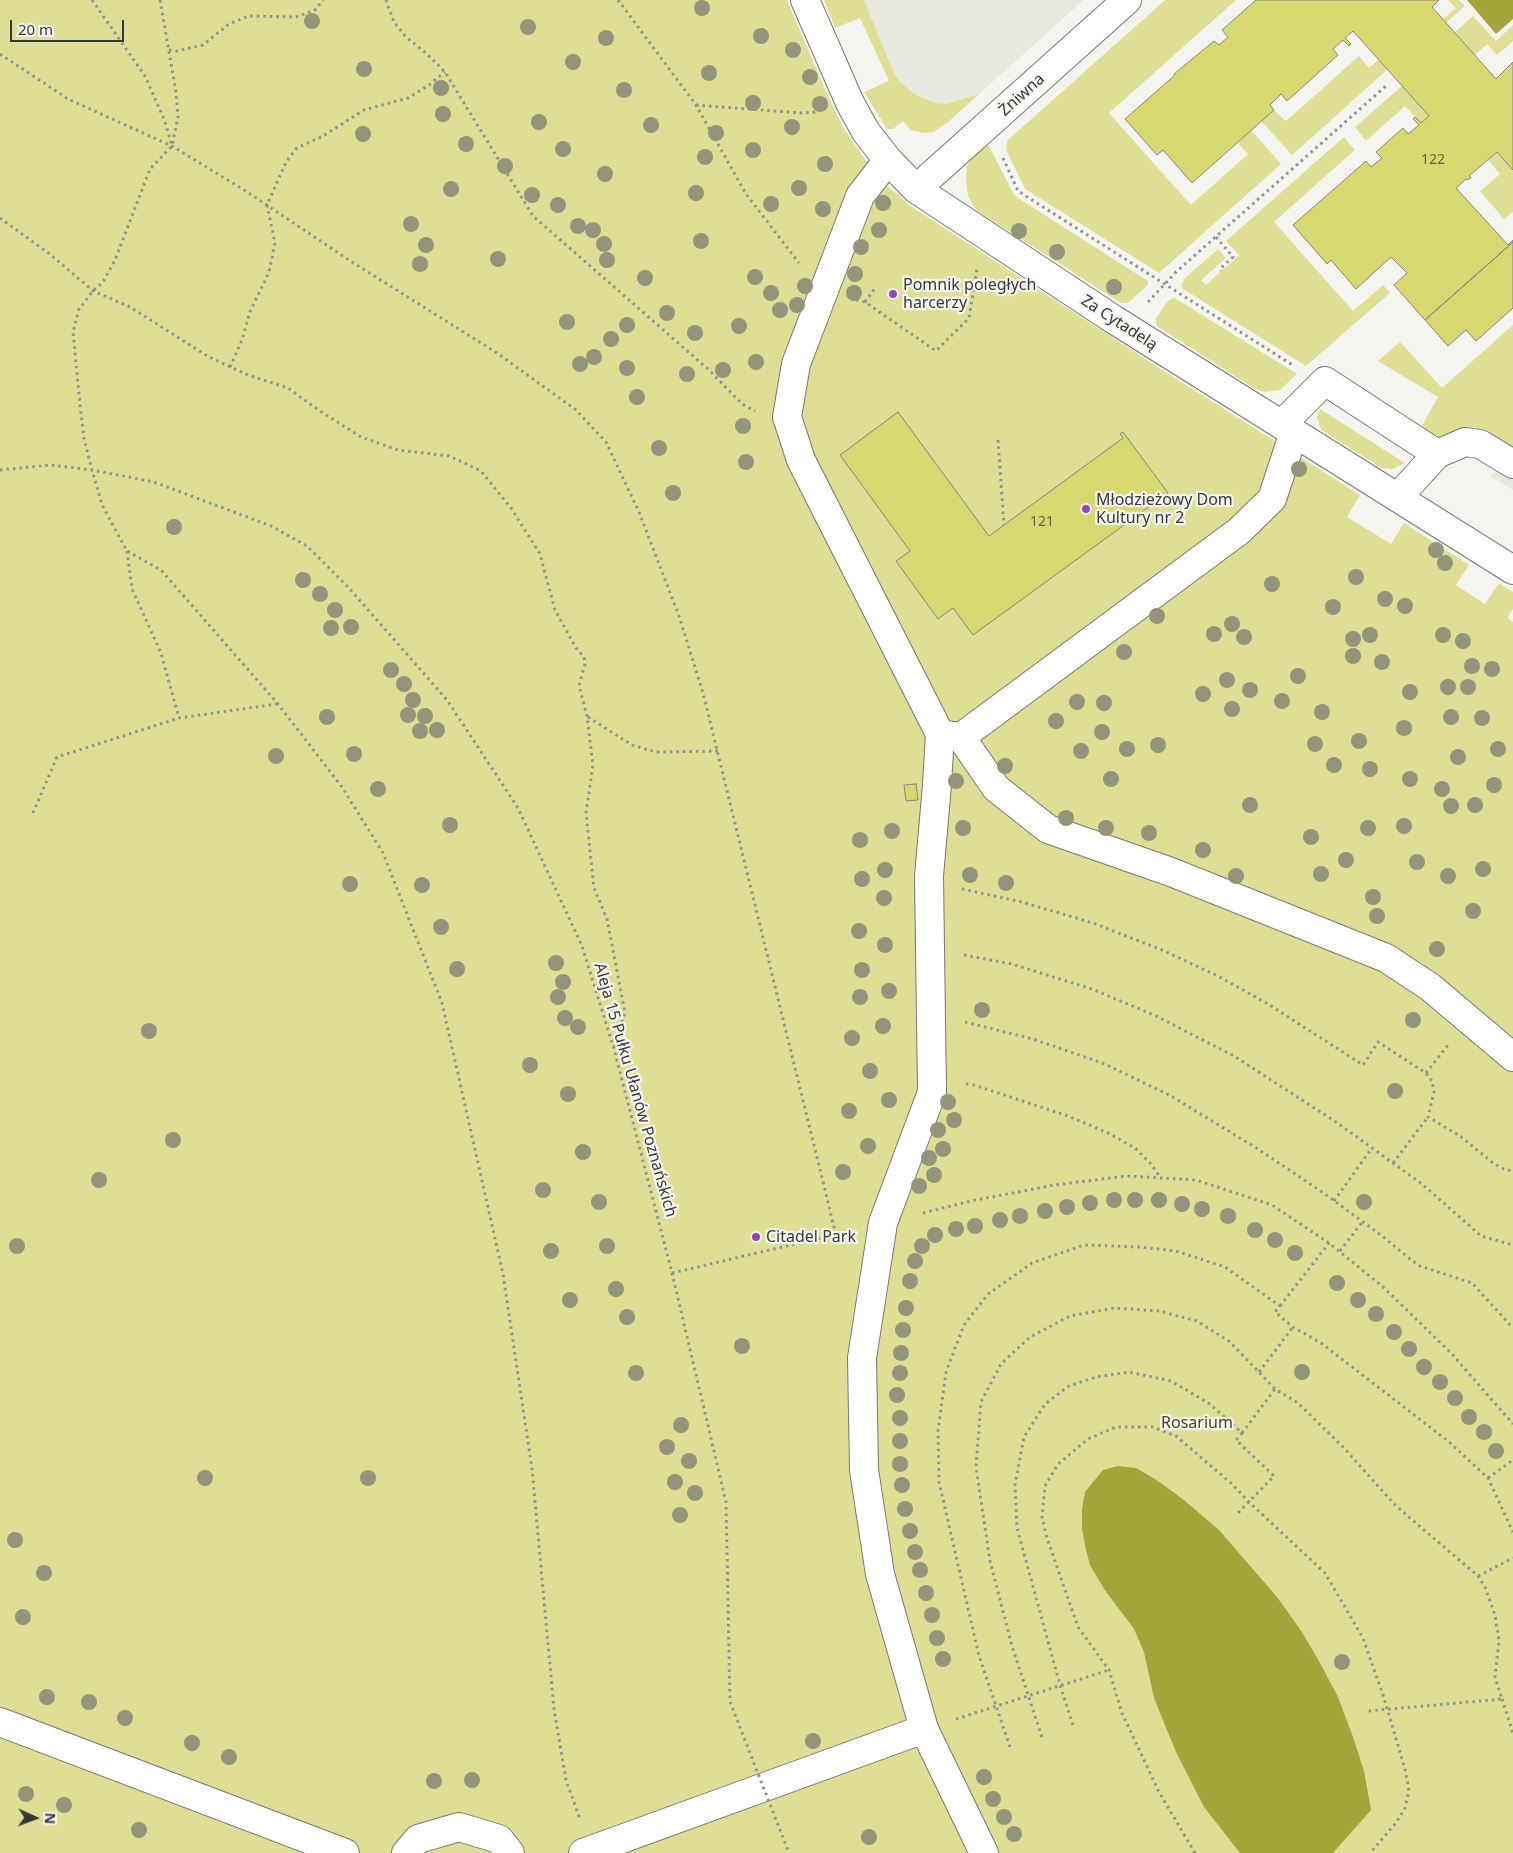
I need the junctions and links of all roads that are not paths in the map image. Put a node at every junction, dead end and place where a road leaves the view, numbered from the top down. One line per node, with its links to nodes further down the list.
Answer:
1 (806, 0): 3 (street, Za Cytadelą)
2 (1127, 0): 4 (street, Żniwna)
3 (888, 160): 4 (street, Za Cytadelą); 10 (street)
4 (916, 190): 5 (street, Za Cytadelą)
5 (1288, 428): 6 (street); 8 (street, Za Cytadelą); 10 (street)
6 (1437, 454): 7 (street); 8 (street)
7 (1513, 464)
8 (1398, 497): 9 (street, Za Cytadelą)
9 (1513, 570)
10 (950, 735): 11 (street); 13 (street)
11 (1513, 1057)
12 (0, 1722): 15 (street)
13 (924, 1729): 14 (street); 18 (street)
14 (587, 1852)
15 (345, 1853)
16 (406, 1853): 17 (street)
17 (510, 1853)
18 (984, 1853)

